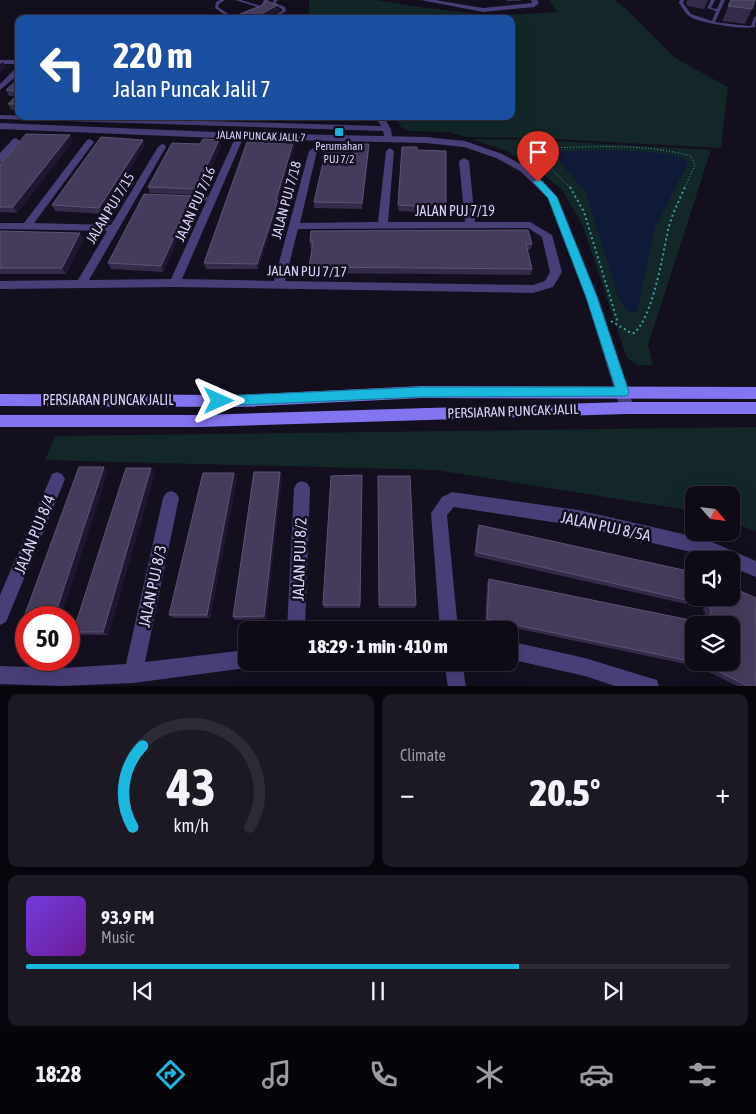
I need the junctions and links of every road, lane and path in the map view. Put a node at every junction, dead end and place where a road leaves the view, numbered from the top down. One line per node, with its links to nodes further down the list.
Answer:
1 (223, 0): 13 (lane)
2 (237, 0): 10 (lane)
3 (424, 0): 11 (street)
4 (496, 0): 11 (street)
5 (534, 0): 11 (street)
6 (682, 0): 17 (lane)
7 (713, 0): 12 (lane)
8 (723, 0): 12 (lane)
9 (275, 2): 10 (lane); 15 (lane)
10 (264, 3): 14 (lane)
11 (504, 9)
12 (718, 11): 17 (lane)
13 (229, 15)
14 (240, 15)
15 (277, 15)
16 (756, 17): 17 (lane)
17 (713, 22)
18 (0, 62): 19 (street)
19 (15, 62)
20 (15, 74): 21 (street)
21 (3, 85)
22 (0, 117): 23 (street)
23 (15, 117)
24 (160, 120): 29 (street)
25 (380, 120): 29 (street)
26 (0, 126): 27 (street, JALAN PUNCAK JALIL 7)
27 (240, 136): 29 (street, JALAN PUNCAK JALIL 7); 36 (street, JALAN PUJ 7/16)
28 (16, 140): 33 (street)
29 (388, 140): 38 (street); 49 (street, JALAN PUNCAK JALIL 7)
30 (90, 142): 40 (street)
31 (162, 147): 42 (street, JALAN PUJ 7/15)
32 (313, 151): 41 (street, JALAN PUJ 7/18)
33 (0, 159)
34 (464, 161): 37 (street)
35 (183, 198): 36 (lane)
36 (212, 199): 43 (street, JALAN PUJ 7/16)
37 (470, 224): 38 (street, JALAN PUJ 7/19); 47 (street, JALAN PUJ 7/19)
38 (383, 225): 41 (street, JALAN PUJ 7/19)
39 (0, 226): 40 (street)
40 (27, 226): 42 (street)
41 (292, 226): 46 (street, JALAN PUJ 7/18)
42 (114, 228): 44 (street, JALAN PUJ 7/15)
43 (175, 283): 44 (street, JALAN PUJ 7/17); 46 (street, JALAN PUJ 7/17)
44 (81, 284): 45 (street, JALAN PUJ 7/17)
45 (0, 285)
46 (278, 286): 47 (street, JALAN PUJ 7/17)
47 (533, 288)
48 (618, 323): 48 (path)
49 (623, 392): 50 (main road, PERSIARAN PUNCAK JALIL); 51 (main road, PERSIARAN PUNCAK JALIL); 52 (street, JALAN PUNCAK JALIL 7)
50 (756, 393)
51 (0, 400)
52 (627, 408): 53 (main road, PERSIARAN PUNCAK JALIL); 54 (main road, PERSIARAN PUNCAK JALIL)
53 (756, 408)
54 (0, 420)
55 (57, 478): 59 (street, JALAN PUJ 8/4)
56 (302, 488): 60 (street, JALAN PUJ 8/2)
57 (170, 498): 65 (street, JALAN PUJ 8/3)
58 (756, 569): 61 (street, JALAN PUJ 8/5A)
59 (0, 616)
60 (296, 621)
61 (448, 621)
62 (518, 652): 68 (street)
63 (238, 660): 65 (street)
64 (454, 671): 67 (street)
65 (133, 674): 66 (street)
66 (0, 675)
67 (457, 686)
68 (650, 686)

